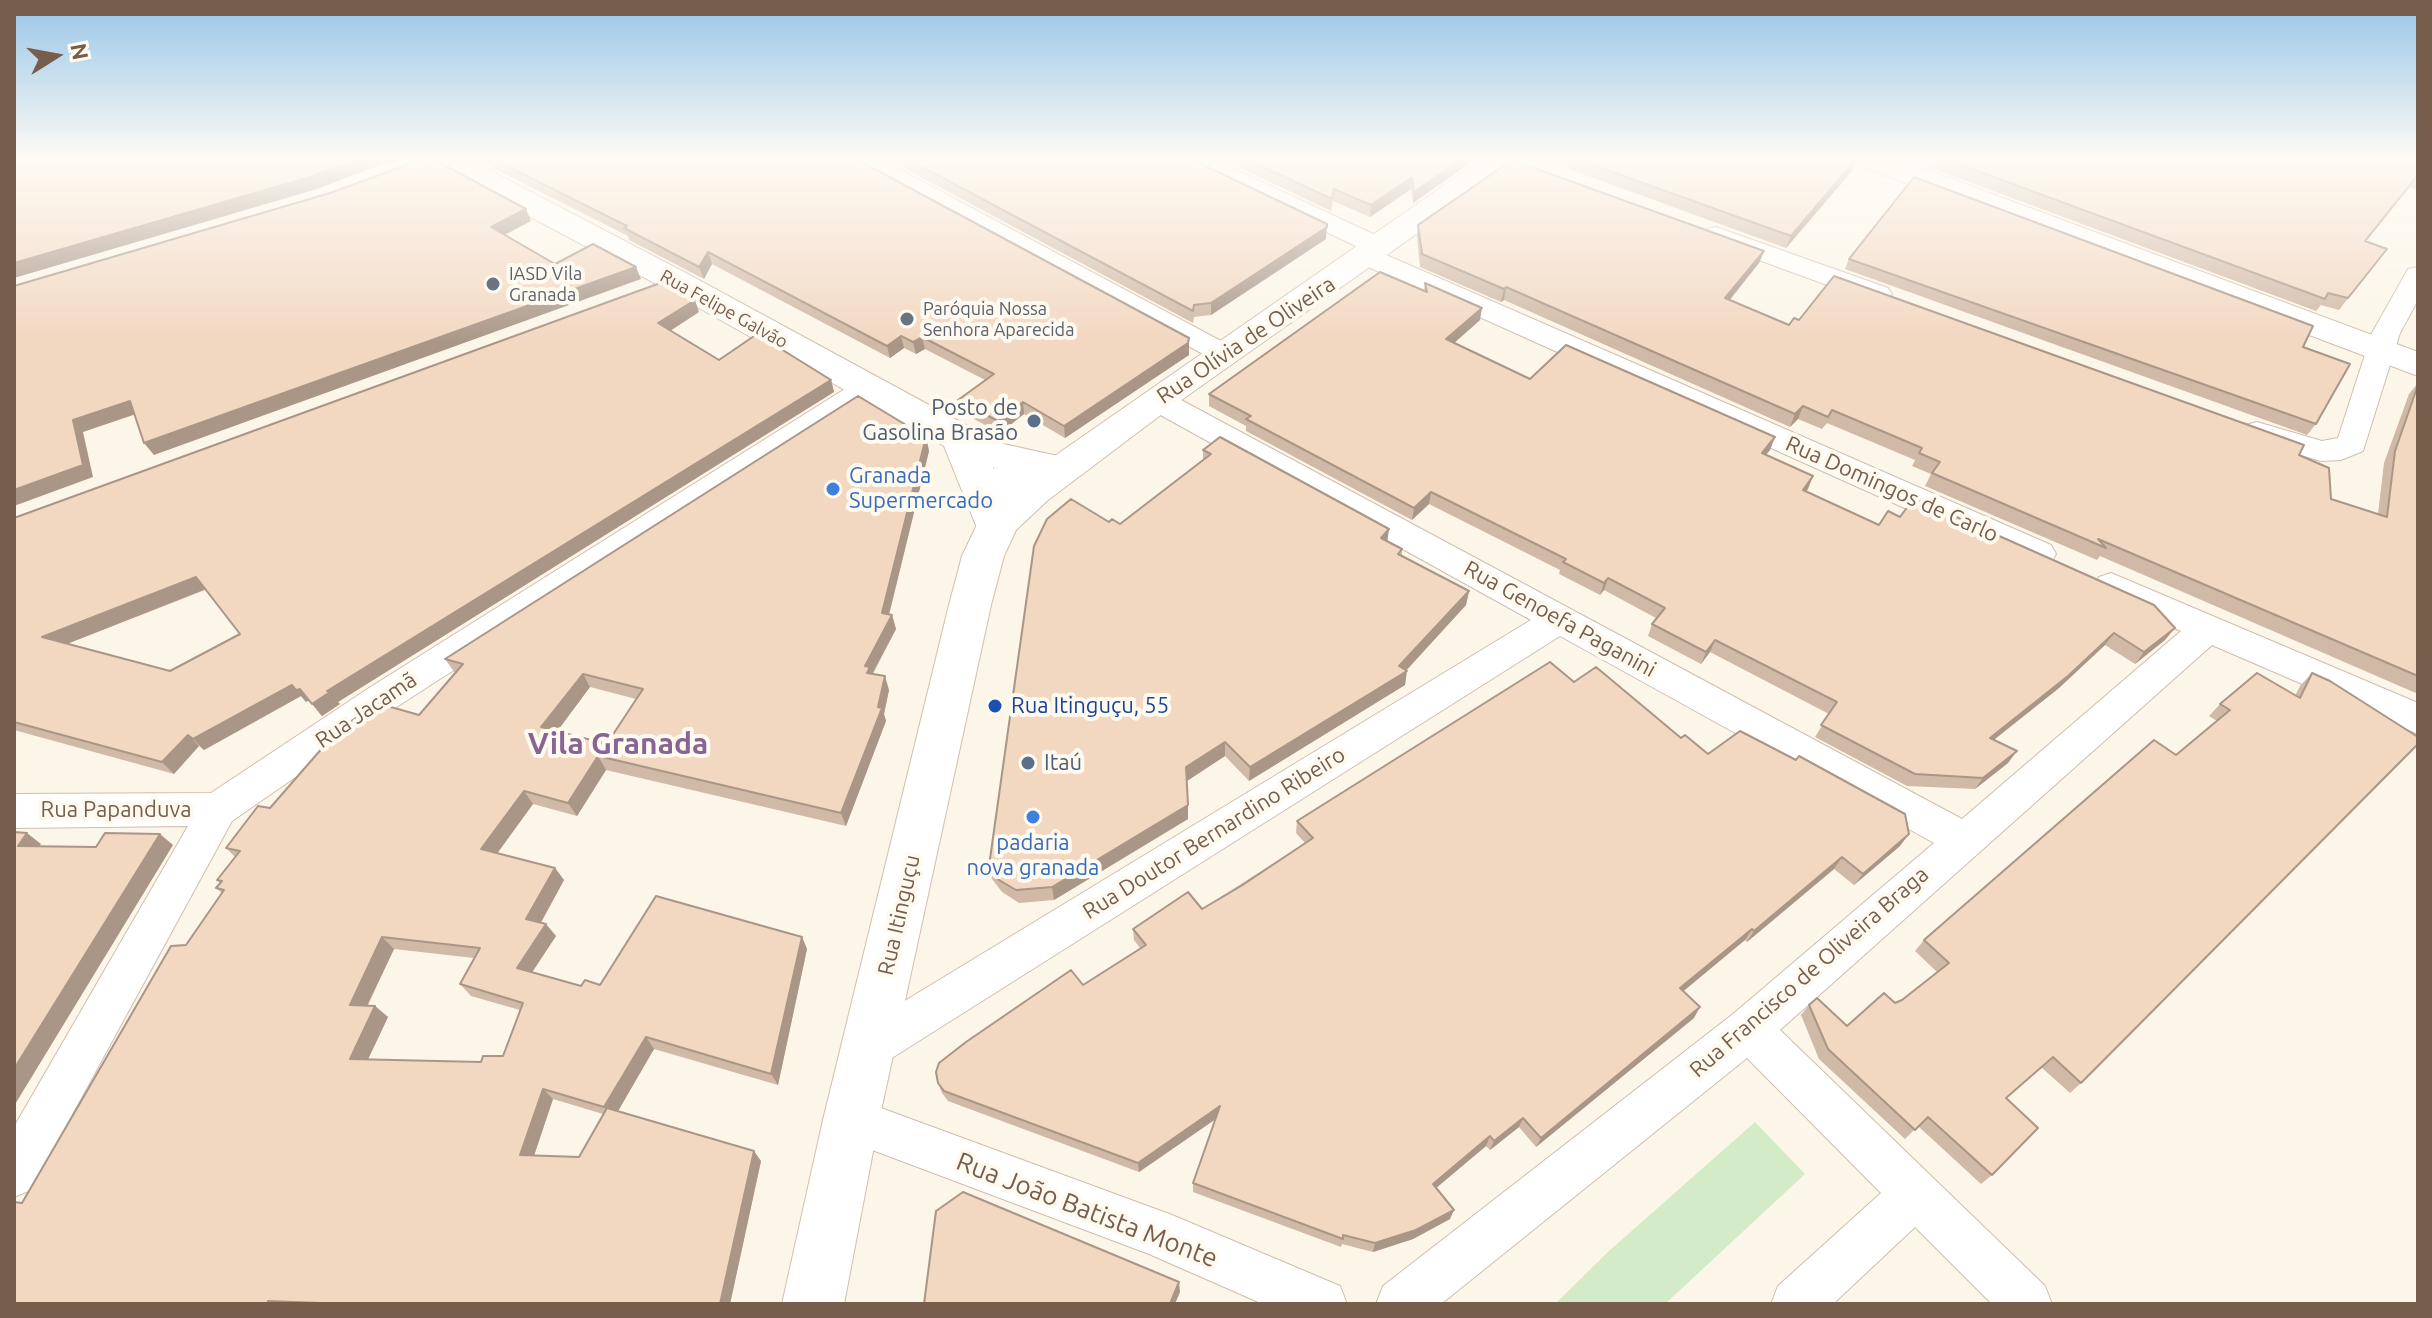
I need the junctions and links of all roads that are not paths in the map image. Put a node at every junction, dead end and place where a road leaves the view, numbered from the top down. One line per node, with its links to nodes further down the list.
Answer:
1 (539, 221): 13 (main road, Rua Felipe Galvão)
2 (975, 221): 11 (street)
3 (1312, 221): 7 (street, Rua Domingos de Carlo)
4 (1423, 221): 7 (main road, Rua Olívia de Oliveira)
5 (2033, 221): 10 (main road)
6 (1684, 224): 9 (street)
7 (1373, 252): 11 (main road, Rua Olívia de Oliveira); 21 (street, Rua Domingos de Carlo)
8 (2418, 275): 10 (street)
9 (1907, 305)
10 (2382, 351): 12 (main road); 15 (street)
11 (1226, 355): 14 (main road, Rua Olívia de Oliveira)
12 (2418, 365)
13 (867, 389): 16 (main road, Rua Felipe Galvão); 23 (street, Rua Jacamã)
14 (1157, 400): 18 (main road, Rua Olívia de Oliveira); 20 (street, Rua Genoefa Paganini)
15 (2234, 423)
16 (960, 439): 17 (main road, Rua Felipe Galvão); 19 (main road)
17 (1013, 461): 18 (main road, Rua Felipe Galvão); 19 (main road, Rua Itinguçu)
18 (1062, 469): 19 (main road, Rua Olívia de Oliveira)
19 (995, 528): 27 (main road, Rua Itinguçu)
20 (1560, 619): 25 (street, Rua Genoefa Paganini); 27 (street, Rua Doutor Bernardino Ribeiro)
21 (2208, 628): 22 (street, Rua Domingos de Carlo); 25 (street, Rua Francisco de Oliveira Braga)
22 (2418, 719)
23 (218, 809): 24 (street, Rua Papanduva); 29 (street, Rua Jacamã)
24 (14, 811)
25 (1963, 839): 26 (street, Rua Francisco de Oliveira Braga)
26 (1749, 1029): 30 (street); 33 (street, Rua Francisco de Oliveira Braga)
27 (868, 1048): 28 (main road, Rua Itinguçu)
28 (851, 1120): 31 (main road, Rua Itinguçu); 32 (street, Rua João Batista Monte)
29 (14, 1173)
30 (1915, 1195): 34 (street); 35 (street)
31 (813, 1304)
32 (1322, 1304)
33 (1401, 1304)
34 (1796, 1304)
35 (2027, 1304)

